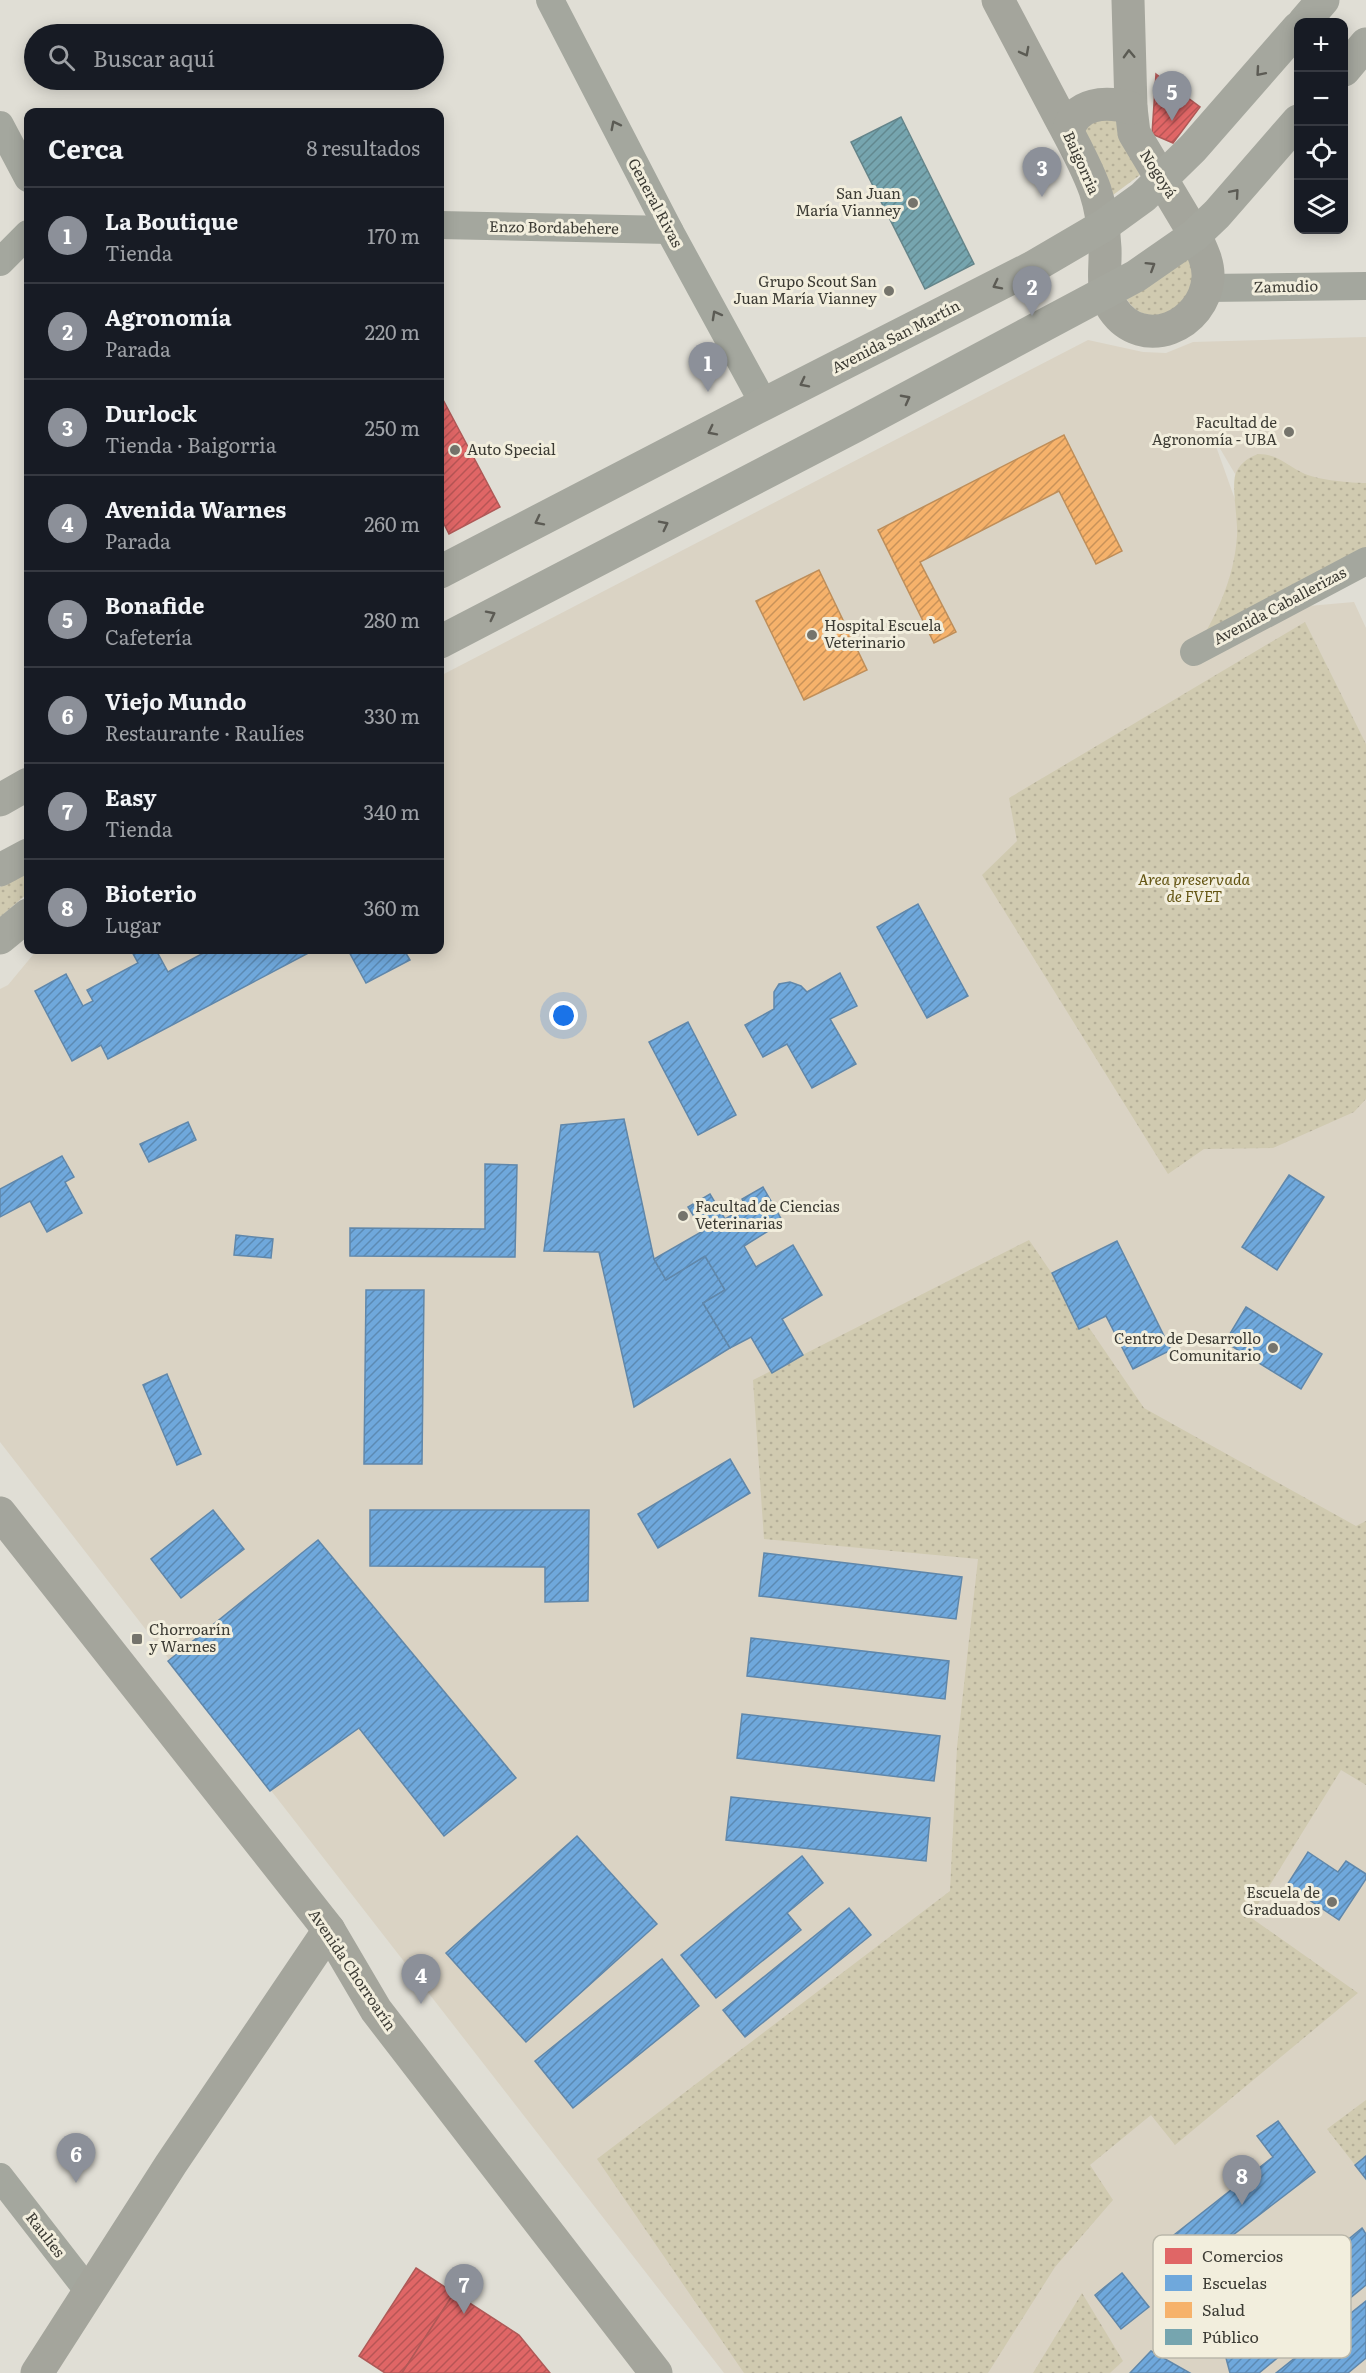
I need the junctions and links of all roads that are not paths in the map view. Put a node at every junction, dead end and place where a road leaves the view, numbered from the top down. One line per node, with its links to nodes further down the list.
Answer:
1 (550, 0): 17 (street, General Rivas, one-way to 1)
2 (998, 0): 12 (main road, Baigorria, one-way to 12)
3 (1128, 0): 9 (main road, Nogoyá, one-way to 3)
4 (1323, 0): 5 (main road)
5 (1307, 18)
6 (1294, 34): 14 (main road, Avenida San Martín, one-way to 14)
7 (1366, 44): 8 (main road)
8 (1348, 64)
9 (1131, 108): 12 (main road); 14 (main road, Nogoyá)
10 (0, 125): 13 (street)
11 (1295, 126): 18 (main road, one-way to 11)
12 (1068, 131): 16 (main road, Baigorria)
13 (24, 170)
14 (1161, 180): 16 (main road, Avenida San Martín); 18 (main road, Nogoyá)
15 (444, 225): 17 (street, Enzo Bordabehere)
16 (1103, 226): 23 (main road, Baigorria); 24 (main road, Avenida San Martín, one-way to 24)
17 (669, 230): 24 (street, General Rivas, one-way to 17)
18 (1195, 235): 22 (main road, Nogoyá); 23 (main road, one-way to 18)
19 (24, 238): 20 (street)
20 (0, 262)
21 (1366, 286): 22 (street, Zamudio)
22 (1206, 288): 23 (main road)
23 (1104, 292): 27 (main road, one-way to 23)
24 (764, 404): 26 (main road, Avenida San Martín, one-way to 26)
25 (1366, 561): 28 (street, Avenida Caballerizas)
26 (444, 570)
27 (444, 640)
28 (1194, 652)
29 (24, 786): 30 (main road)
30 (0, 800)
31 (24, 857): 32 (main road)
32 (0, 870)
33 (24, 918): 34 (main road)
34 (0, 938)
35 (0, 1513): 36 (main road, Avenida Chorroarín)
36 (329, 1930): 38 (main road); 40 (main road, Avenida Chorroarín)
37 (0, 2177): 38 (street, Raulíes)
38 (90, 2294): 39 (main road)
39 (38, 2373)
40 (656, 2373)

